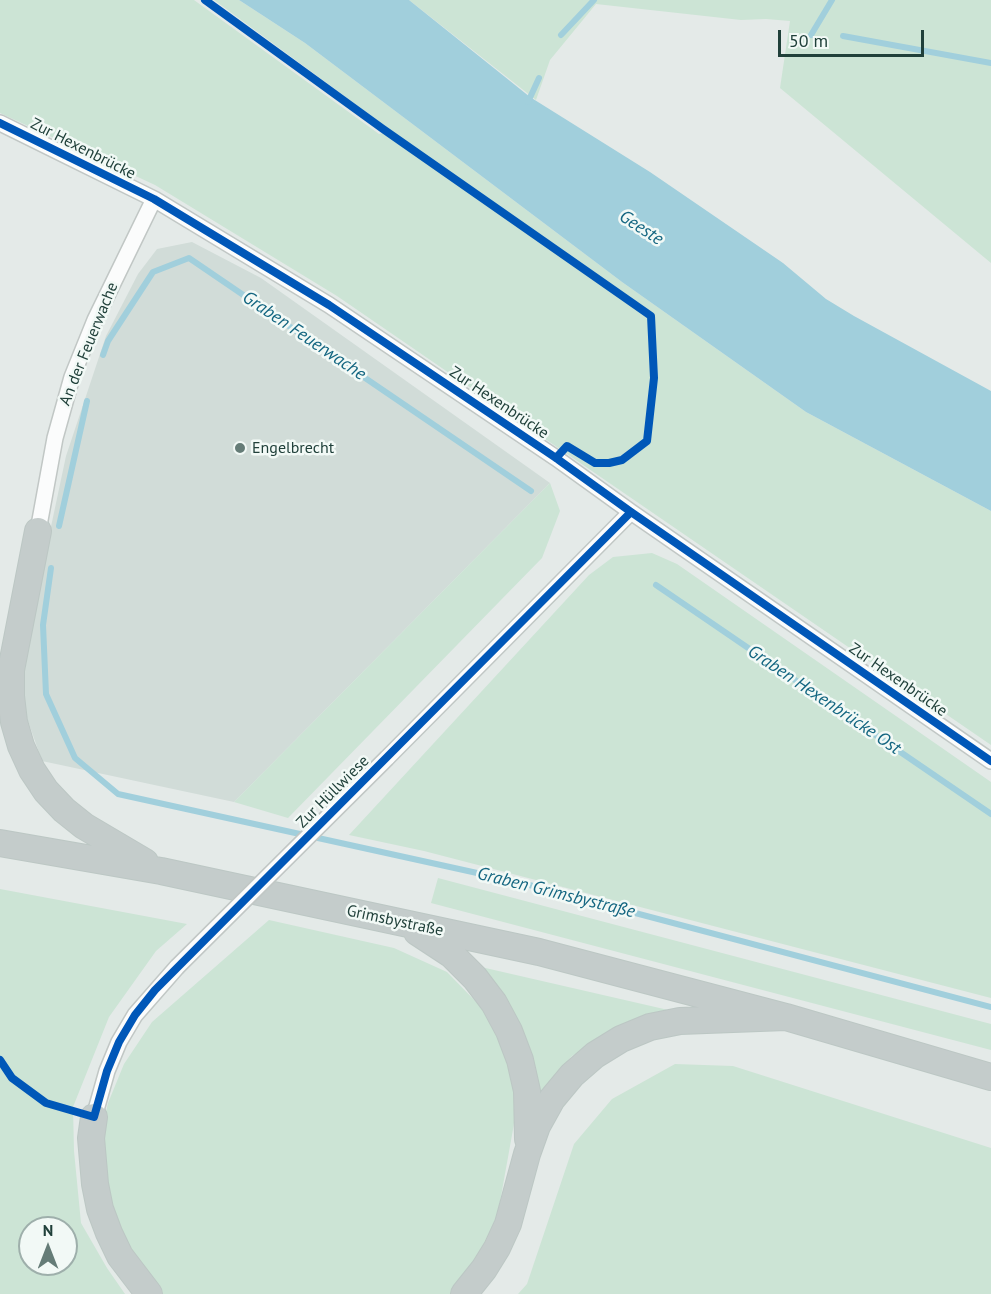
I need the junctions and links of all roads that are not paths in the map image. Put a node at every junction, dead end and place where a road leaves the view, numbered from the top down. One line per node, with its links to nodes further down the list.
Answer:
1 (0, 123): 2 (street, Zur Hexenbrücke)
2 (154, 200): 3 (street, Zur Hexenbrücke); 4 (street, An der Feuerwache)
3 (632, 512): 7 (street, Zur Hexenbrücke); 13 (street, Zur Hüllwiese, bridge)
4 (38, 531): 5 (highway)
5 (11, 670): 6 (highway); 9 (highway)
6 (0, 693)
7 (991, 761)
8 (0, 843): 9 (highway, Grimsbystraße)
9 (160, 872): 10 (highway, Grimsbystraße)
10 (399, 922): 11 (highway, Grimsbystraße); 14 (highway)
11 (786, 1017): 12 (highway, Grimsbystraße); 14 (highway)
12 (991, 1077)
13 (94, 1117): 15 (highway)
14 (527, 1154): 16 (highway)
15 (149, 1294)
16 (464, 1294)

